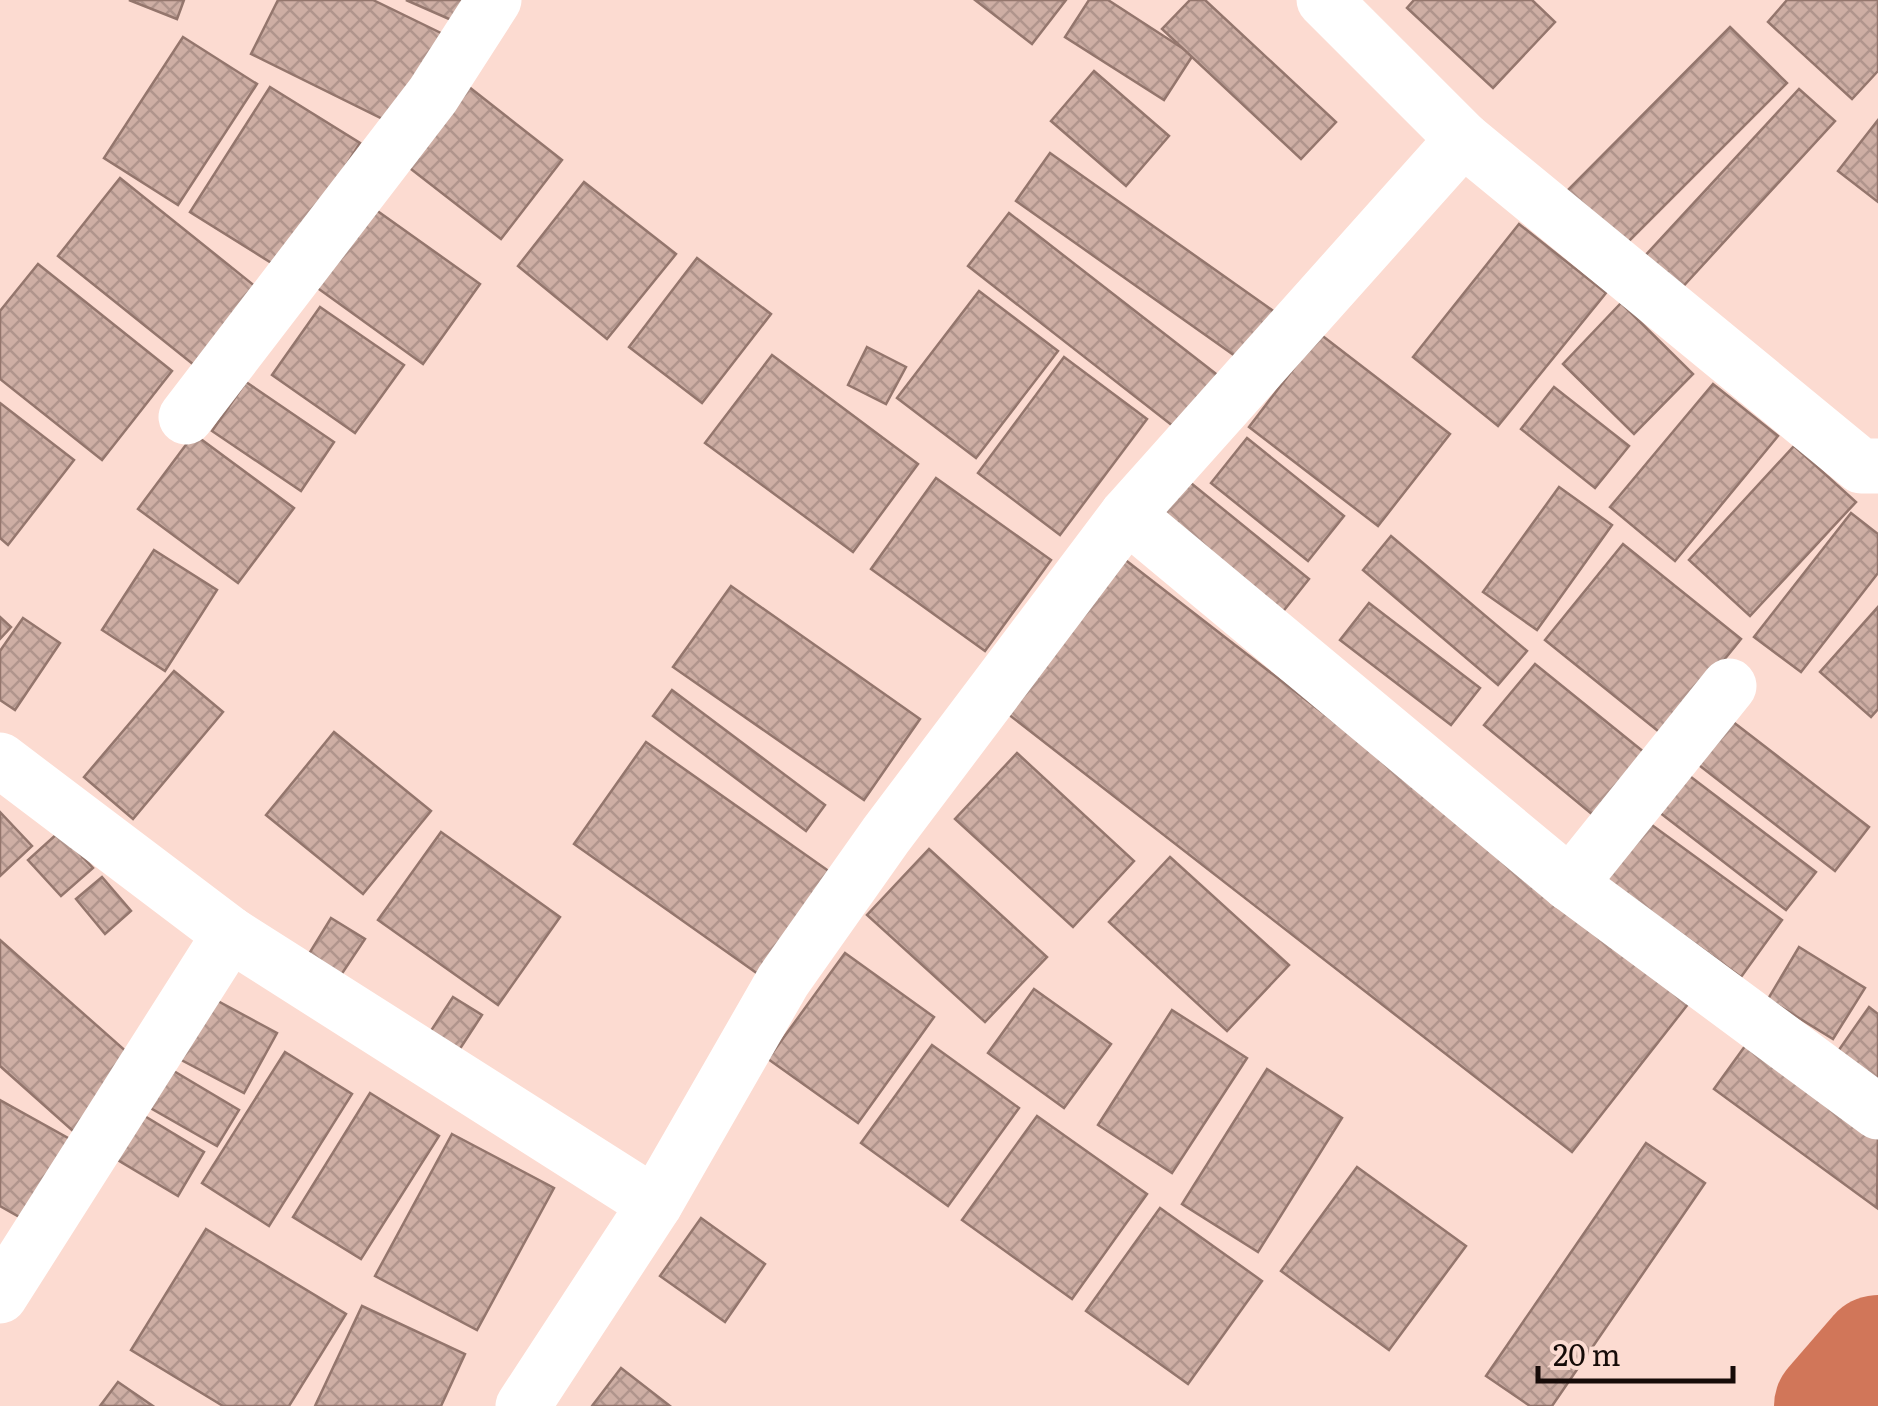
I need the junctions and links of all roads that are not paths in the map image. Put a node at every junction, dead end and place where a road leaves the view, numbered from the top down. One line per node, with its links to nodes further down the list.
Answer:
1 (494, 0): 4 (street)
2 (1324, 0): 3 (street)
3 (1463, 139): 5 (street); 6 (street)
4 (186, 417)
5 (1878, 466)
6 (1127, 515): 9 (street); 12 (street)
7 (1729, 686): 9 (street)
8 (0, 760): 10 (street)
9 (1570, 884): 11 (street)
10 (230, 934): 12 (street); 13 (street)
11 (1878, 1112)
12 (655, 1204): 14 (street)
13 (0, 1296)
14 (523, 1406)

